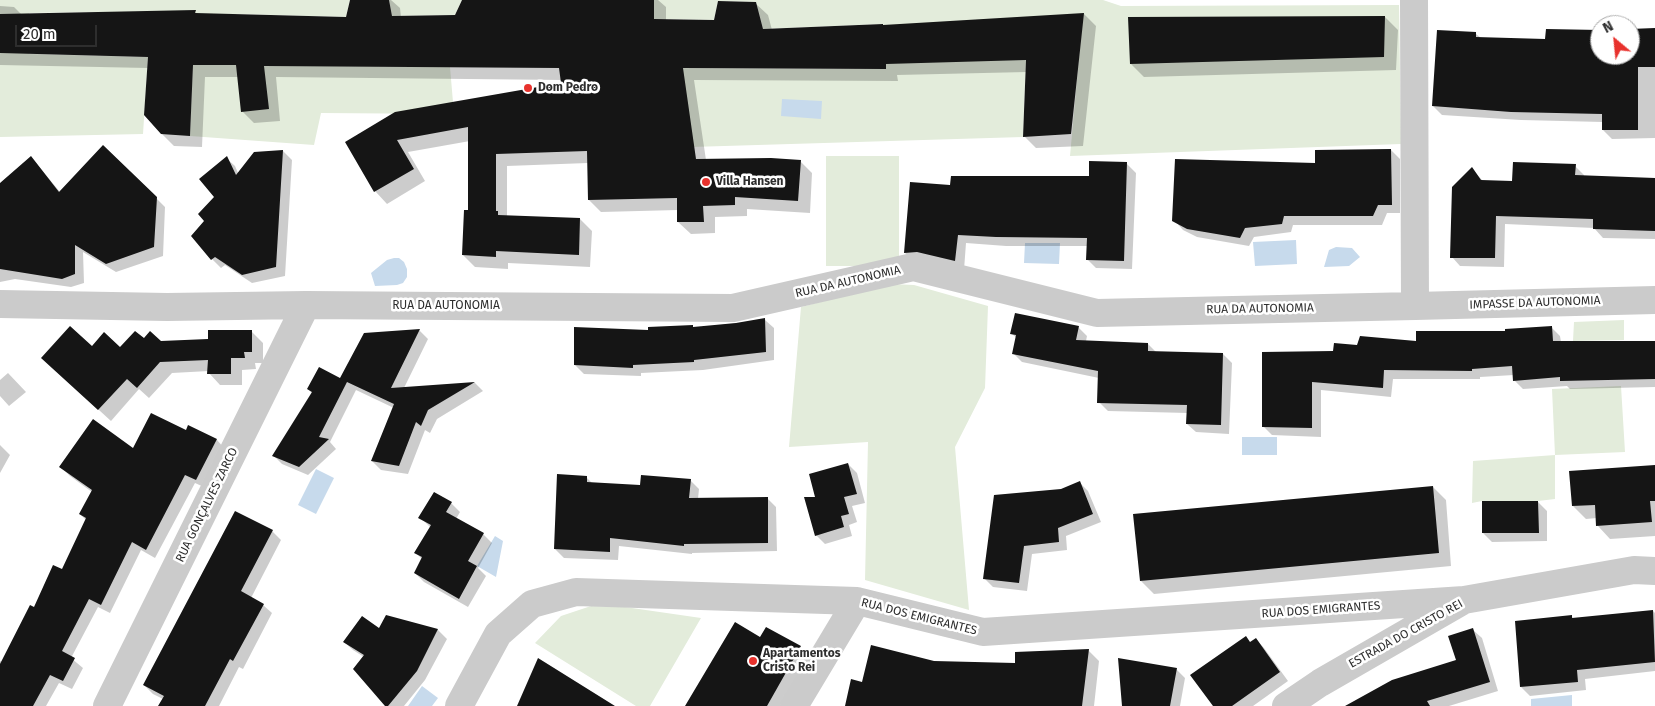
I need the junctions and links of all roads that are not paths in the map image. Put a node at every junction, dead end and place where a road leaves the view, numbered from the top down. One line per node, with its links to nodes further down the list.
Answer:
1 (1413, 0): 2 (street); 6 (street)
2 (1418, 0)
3 (1655, 300): 6 (street, IMPASSE DA AUTONOMIA)
4 (0, 304): 5 (street, RUA DA AUTONOMIA)
5 (306, 305): 6 (street, RUA DA AUTONOMIA); 10 (street, RUA GONÇALVES ZARCO)
6 (1415, 306)
7 (1655, 571): 8 (street, ESTRADA DO CRISTO REI)
8 (1464, 600): 9 (street, RUA DOS EMIGRANTES); 13 (street, ESTRADA DO CRISTO REI)
9 (857, 601): 11 (street, RUA DOS EMIGRANTES); 12 (street)
10 (108, 706)
11 (459, 706)
12 (794, 706)
13 (1286, 706)

